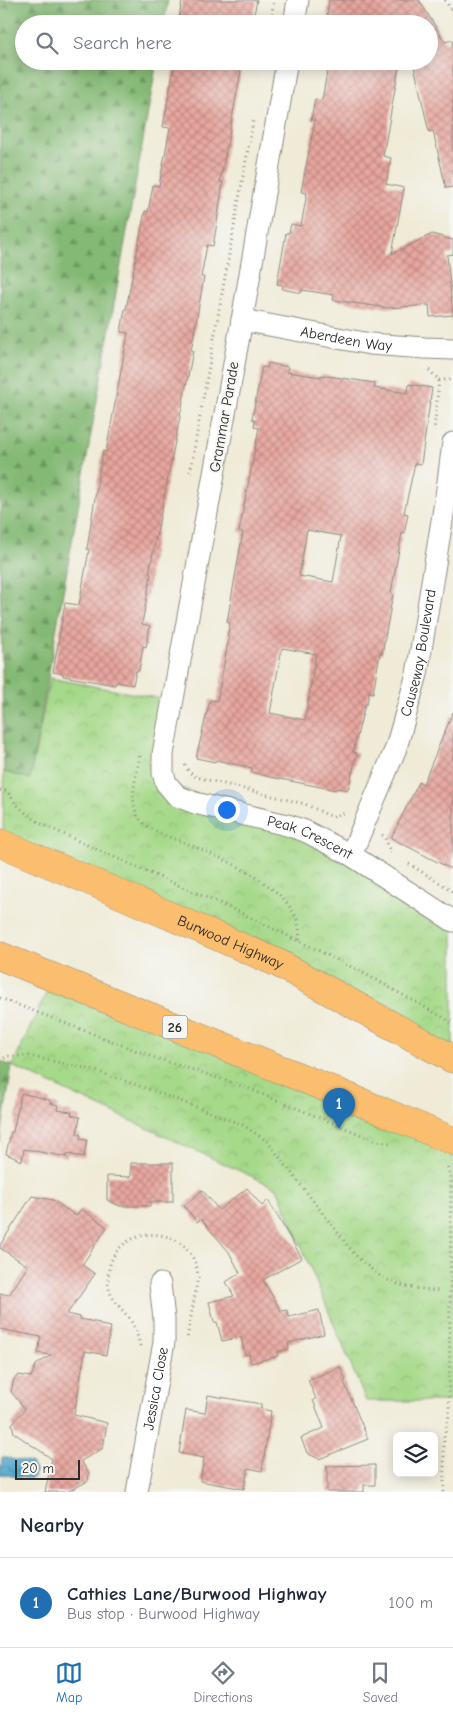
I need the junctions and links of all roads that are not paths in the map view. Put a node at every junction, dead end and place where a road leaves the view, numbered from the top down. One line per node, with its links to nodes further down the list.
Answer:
1 (298, 0): 2 (street)
2 (296, 15)
3 (285, 70): 4 (street, Grammar Parade)
4 (242, 320): 5 (street, Aberdeen Way); 7 (street, Grammar Parade)
5 (453, 349)
6 (443, 440): 9 (street, Causeway Boulevard)
7 (163, 774): 9 (street, Peak Crescent)
8 (0, 843): 14 (highway, Burwood Highway)
9 (351, 855): 10 (street, Peak Crescent)
10 (453, 920)
11 (0, 956): 12 (highway, 26)
12 (31, 969): 13 (highway); 15 (highway, 26)
13 (0, 972)
14 (453, 1059)
15 (450, 1156)
16 (160, 1284): 17 (street, Jessica Close)
17 (137, 1492)

